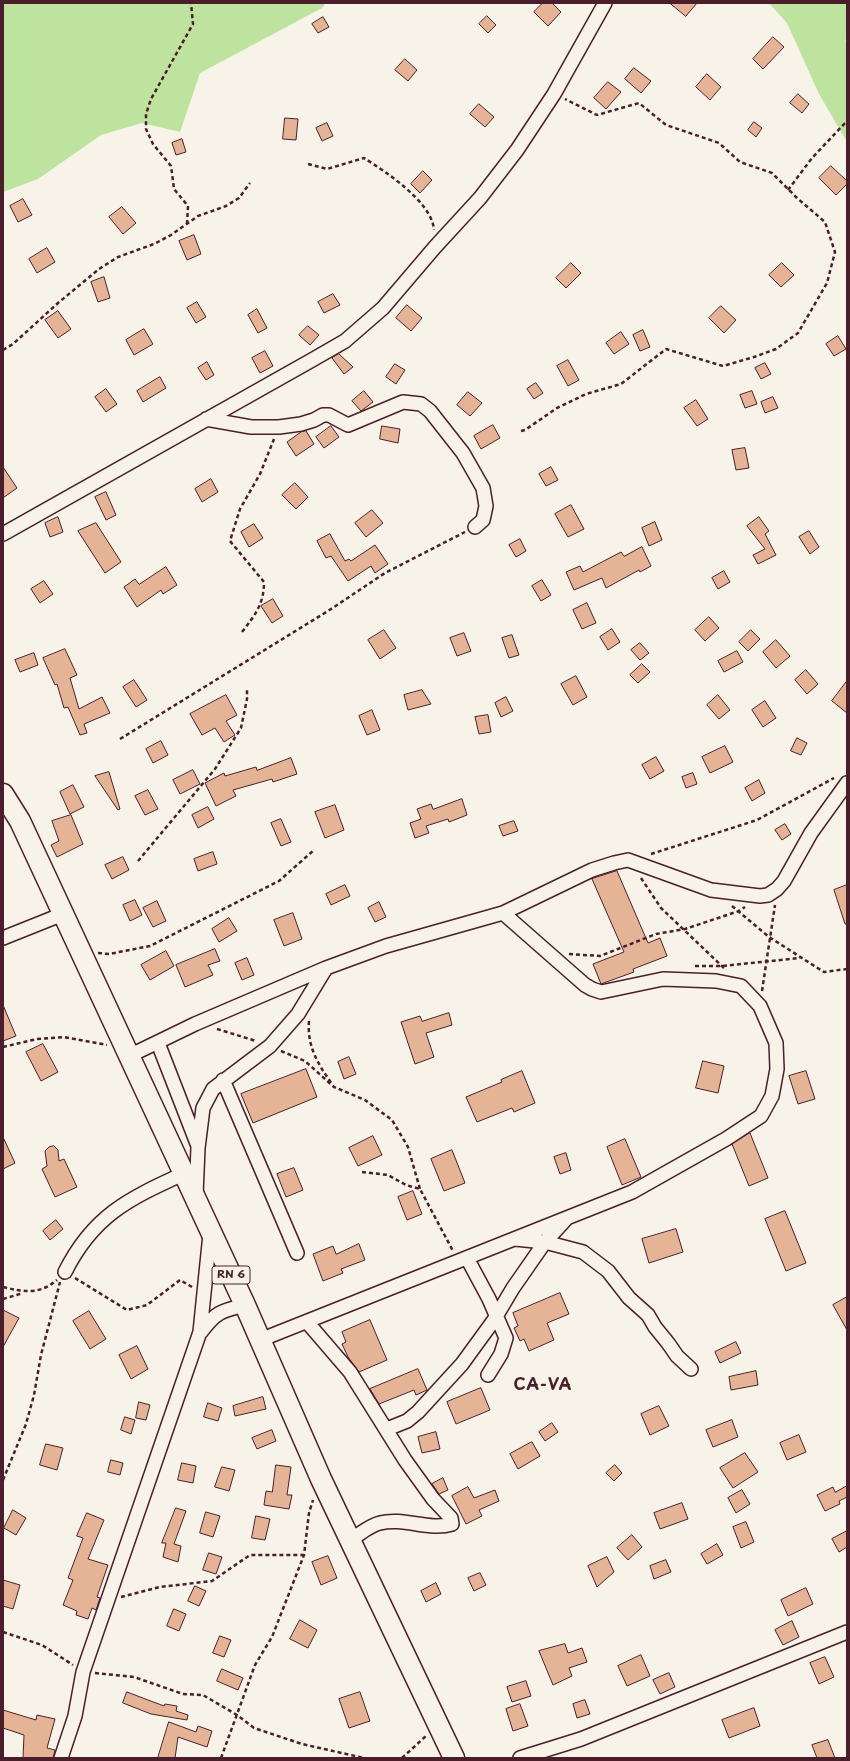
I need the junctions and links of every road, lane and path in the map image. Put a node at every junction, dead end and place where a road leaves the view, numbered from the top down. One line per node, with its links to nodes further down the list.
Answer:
1 (191, 3): 8 (path)
2 (605, 3): 3 (street)
3 (554, 94): 7 (path); 9 (street)
4 (847, 121): 7 (path)
5 (308, 164): 9 (path)
6 (250, 183): 8 (path)
7 (788, 190): 13 (path)
8 (187, 224): 10 (path)
9 (435, 247): 11 (street)
10 (3, 350)
11 (206, 419): 12 (street); 15 (street)
12 (279, 427): 14 (street); 16 (path)
13 (521, 430)
14 (475, 527): 18 (path)
15 (3, 534)
16 (242, 632)
17 (247, 690): 23 (path)
18 (120, 739)
19 (841, 780): 22 (path); 24 (street)
20 (3, 794): 29 (main road, RN 6)
21 (314, 850): 33 (path)
22 (628, 860): 25 (street); 28 (street); 30 (path)
23 (138, 861)
24 (777, 888): 26 (street); 31 (path)
25 (712, 890): 26 (street); 27 (path)
26 (760, 896): 27 (path)
27 (739, 911): 30 (path); 31 (path)
28 (503, 913): 34 (street); 39 (street)
29 (63, 914): 32 (street); 33 (main road, RN 6)
30 (685, 930): 34 (path); 38 (path)
31 (769, 937): 35 (path); 36 (path)
32 (3, 938)
33 (80, 951): 48 (main road, RN 6)
34 (548, 952): 41 (street)
35 (801, 958): 36 (path); 40 (path)
36 (766, 960): 38 (path); 43 (path)
37 (689, 966): 38 (path)
38 (722, 966): 41 (path)
39 (326, 968): 42 (street); 44 (street)
40 (847, 969)
41 (741, 986): 43 (street)
42 (312, 993): 46 (street); 50 (path)
43 (760, 1006): 56 (street)
44 (195, 1024): 45 (street); 46 (path)
45 (158, 1043): 48 (street); 51 (street)
46 (270, 1046): 49 (street); 50 (path)
47 (3, 1047): 48 (path)
48 (127, 1052): 53 (main road, RN 6)
49 (223, 1080): 51 (street); 60 (street)
50 (334, 1088): 54 (path)
51 (198, 1148): 55 (street)
52 (362, 1172): 54 (path)
53 (183, 1174): 55 (main road, RN 6); 62 (street)
54 (420, 1189): 61 (path)
55 (196, 1201): 57 (main road, RN 6)
56 (567, 1217): 58 (street); 59 (street)
57 (210, 1232): 65 (street); 67 (main road, RN 6)
58 (513, 1239): 59 (street); 61 (street)
59 (545, 1242): 68 (street); 72 (street)
60 (297, 1253)
61 (463, 1260): 68 (street); 69 (street)
62 (65, 1272): 65 (path)
63 (3, 1287): 64 (path)
64 (25, 1292): 66 (path); 76 (path)
65 (205, 1293): 70 (street)
66 (3, 1299)
67 (245, 1305): 70 (street); 71 (main road, RN 6)
68 (497, 1316): 73 (street); 74 (street)
69 (307, 1322): 71 (street); 74 (street)
70 (200, 1332): 79 (street)
71 (260, 1340): 75 (main road, RN 6)
72 (691, 1369)
73 (488, 1375)
74 (387, 1429): 77 (street)
75 (320, 1479): 77 (main road, RN 6); 78 (path)
76 (3, 1480)
77 (350, 1540): 84 (main road, RN 6)
78 (304, 1555): 79 (path); 83 (path)
79 (107, 1600): 82 (street)
80 (3, 1632): 82 (path)
81 (847, 1632): 90 (street)
82 (83, 1672): 83 (path); 85 (street)
83 (237, 1715): 86 (path); 87 (path)
84 (439, 1725): 88 (path); 89 (main road, RN 6)
85 (61, 1758)
86 (221, 1758)
87 (364, 1758)
88 (402, 1758)
89 (454, 1758)
90 (520, 1758)

